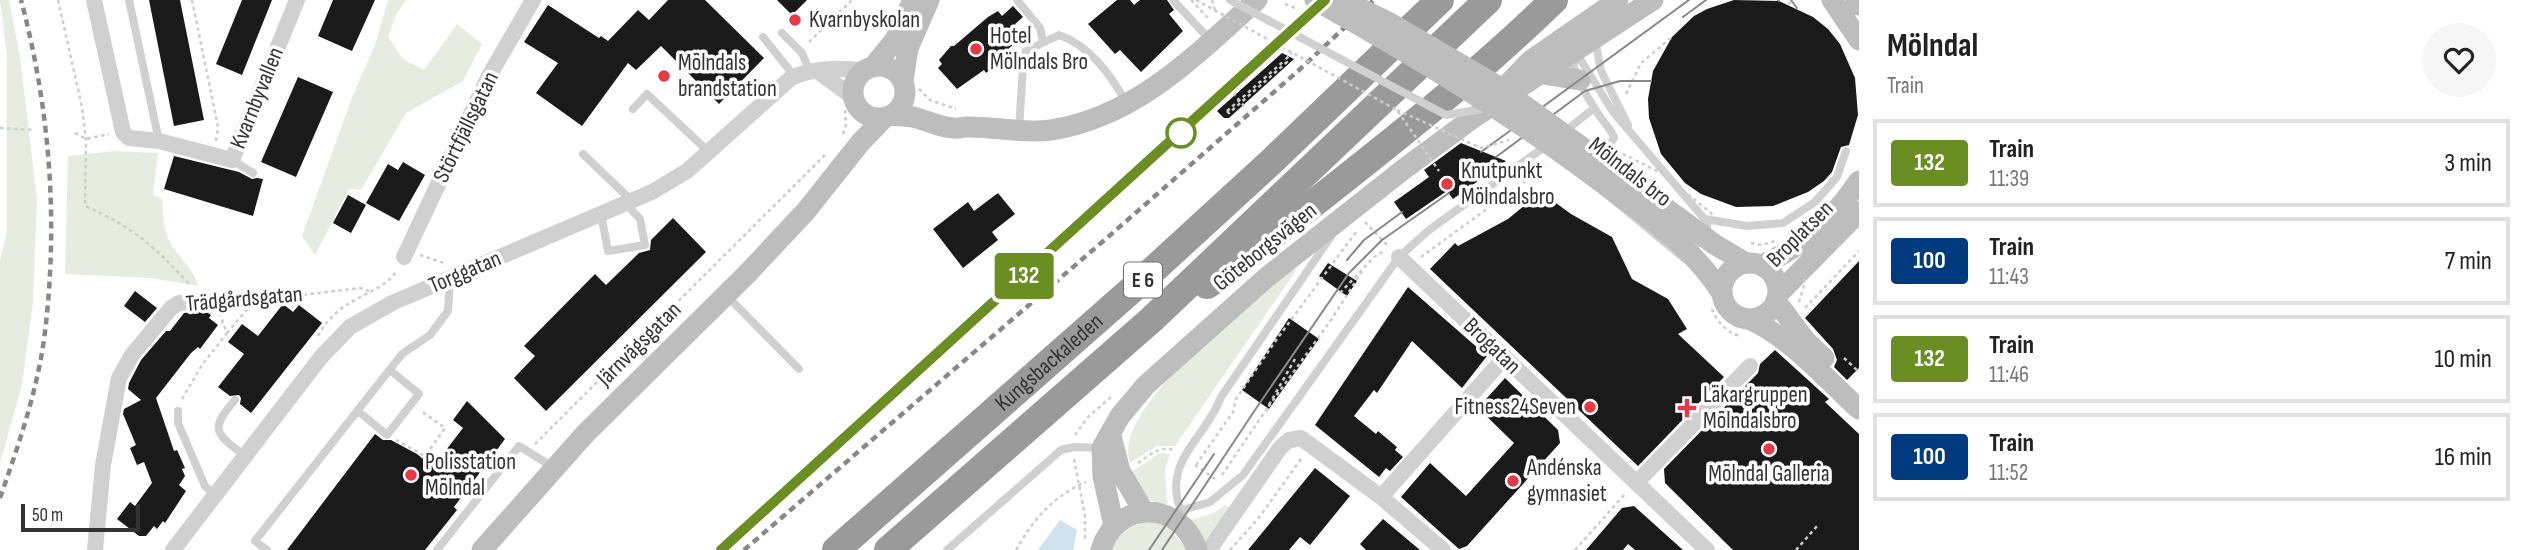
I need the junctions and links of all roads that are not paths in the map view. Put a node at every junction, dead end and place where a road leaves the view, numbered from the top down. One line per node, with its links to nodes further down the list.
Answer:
1 (94, 0): 44 (street, Kvarnbyvallen)
2 (128, 0): 44 (lane)
3 (298, 0): 48 (street, Kvarnbyvallen)
4 (533, 0): 57 (street, Störtfjällsgatan)
5 (912, 0): 28 (street)
6 (929, 0): 32 (street)
7 (1017, 0): 26 (lane)
8 (1173, 0): 22 (lane)
9 (1256, 0): 22 (street)
10 (1315, 0): 36 (street, Mölndals bro, bridge)
11 (1343, 0): 34 (street, Mölndals bro, bridge)
12 (1440, 0): 91 (highway, Kungsbackaleden / E 6)
13 (1488, 0): 65 (highway, Kungsbackaleden / E 6)
14 (1553, 0): 65 (highway)
15 (1618, 0): 27 (street, Göteborgsvägen)
16 (1653, 0): 24 (street, Göteborgsvägen)
17 (1832, 0): 25 (street)
18 (1856, 0): 20 (street)
19 (1227, 3): 36 (lane, bridge)
20 (1859, 5)
21 (782, 33): 29 (lane)
22 (1206, 36): 35 (street)
23 (763, 37): 29 (lane)
24 (1594, 39): 27 (street, Göteborgsvägen); 43 (lane)
25 (1859, 40)
26 (1043, 41): 35 (lane); 42 (lane)
27 (1567, 46): 30 (street, Göteborgsvägen); 31 (lane); 40 (street, Göteborgsvägen); 43 (lane)
28 (869, 69): 29 (street); 32 (street); 33 (street)
29 (808, 74): 33 (street); 47 (street, Torggatan)
30 (1543, 74): 31 (street); 40 (street, Göteborgsvägen)
31 (1580, 80): 37 (lane)
32 (904, 86): 39 (street); 41 (street)
33 (851, 97): 39 (street); 50 (street, Järnvägsgatan)
34 (1520, 101): 36 (lane, bridge); 59 (street, Mölndals bro, bridge)
35 (1127, 104): 42 (street)
36 (1495, 107): 62 (street, Mölndals bro, bridge)
37 (1594, 108): 56 (lane); 58 (lane)
38 (633, 109): 47 (lane)
39 (888, 117): 41 (street); 50 (street, Järnvägsgatan)
40 (1473, 118): 55 (street, Göteborgsvägen)
41 (965, 119): 42 (street)
42 (1019, 131)
43 (1631, 131): 56 (lane)
44 (159, 141): 48 (street, Kvarnbyvallen)
45 (1846, 151): 56 (lane)
46 (583, 153): 52 (lane)
47 (710, 153): 52 (street, Torggatan)
48 (232, 160): 49 (lane)
49 (253, 173)
50 (833, 176): 61 (street, Järnvägsgatan)
51 (1859, 181): 59 (street, Broplatsen)
52 (629, 202): 54 (street, Torggatan); 54 (lane)
53 (1859, 212): 63 (street, Broplatsen)
54 (601, 214): 60 (street, Torggatan)
55 (1344, 217): 76 (street, Göteborgsvägen); 83 (lane)
56 (1705, 219)
57 (404, 257)
58 (1399, 257): 67 (street, Brogatan); 83 (lane)
59 (1754, 264): 62 (street); 63 (street)
60 (450, 279): 70 (lane); 77 (street, Torggatan)
61 (726, 295): 69 (lane); 78 (street, Järnvägsgatan)
62 (1715, 297): 66 (street)
63 (1777, 298): 66 (street); 71 (street, bridge)
64 (211, 301): 86 (street, Trädgårdsgatan)
65 (1151, 320): 92 (highway, Kungsbackaleden / E 6)
66 (1749, 328): 73 (street, bridge)
67 (1504, 358): 79 (street, Brogatan); 81 (street)
68 (1749, 366): 79 (street)
69 (799, 369)
70 (390, 370): 75 (lane); 75 (lane)
71 (1859, 390)
72 (235, 400): 77 (lane)
73 (1859, 409)
74 (178, 411): 80 (lane)
75 (358, 411): 88 (lane)
76 (1110, 445): 82 (street); 84 (street); 93 (lane)
77 (244, 456): 80 (street, Torggatan)
78 (555, 468): 89 (lane); 90 (street, Järnvägsgatan)
79 (1637, 482): 97 (street, Brogatan)
80 (215, 495): 87 (street, Torggatan)
81 (1381, 497): 95 (street); 96 (street)
82 (1144, 512): 83 (street); 84 (street)
83 (1174, 513): 85 (street)
84 (1114, 526): 94 (street)
85 (1193, 541)
86 (94, 550)
87 (173, 550)
88 (267, 550)
89 (437, 550)
90 (482, 550)
91 (836, 550)
92 (888, 550)
93 (947, 550)
94 (1101, 550)
95 (1209, 550)
96 (1443, 550)
97 (1707, 550)

